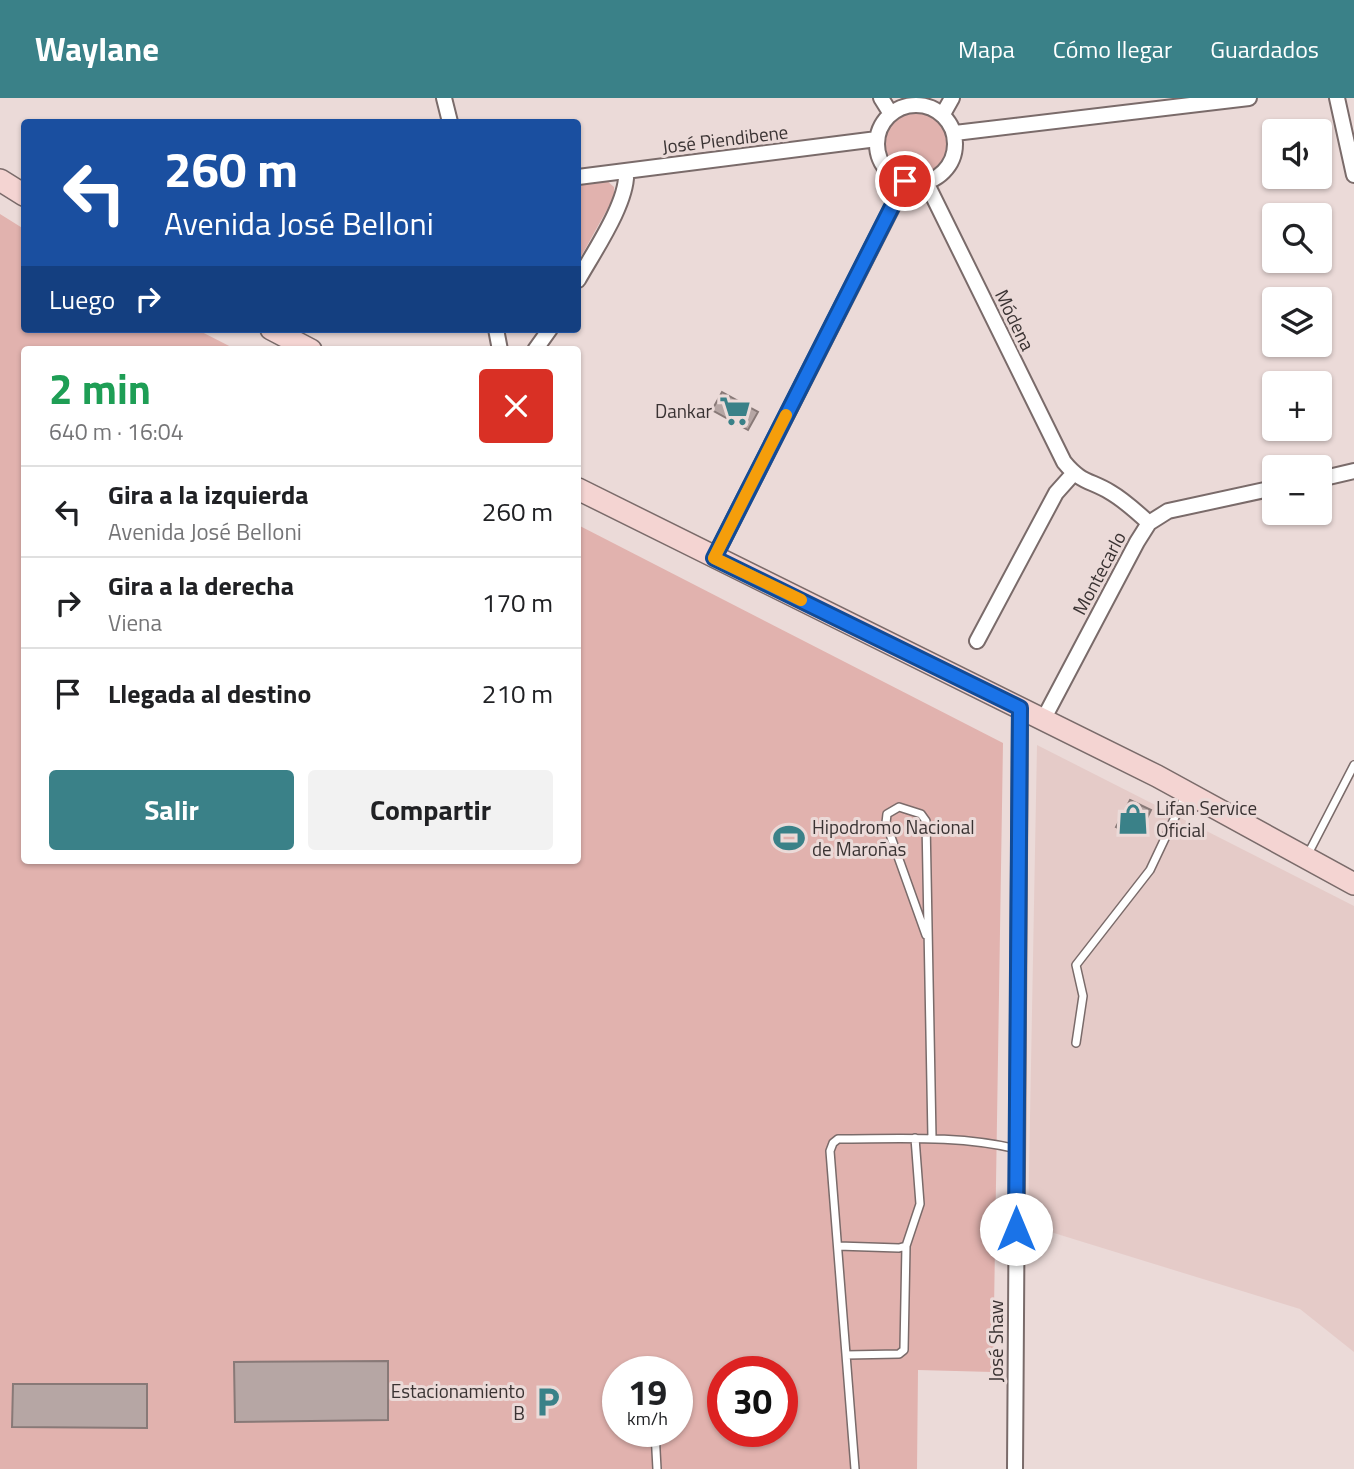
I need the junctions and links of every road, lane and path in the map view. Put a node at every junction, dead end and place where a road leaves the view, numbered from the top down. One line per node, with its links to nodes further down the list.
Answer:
1 (444, 98): 8 (street)
2 (881, 98): 6 (street)
3 (952, 98): 7 (street)
4 (1249, 98): 9 (street)
5 (1337, 98): 12 (street)
6 (891, 114): 7 (street); 10 (street)
7 (943, 114): 9 (street)
8 (449, 119)
9 (955, 134): 16 (street)
10 (877, 139): 11 (street, José Piendibene); 15 (street)
11 (626, 171): 13 (street, José Piendibene); 18 (street)
12 (1354, 175)
13 (581, 177)
14 (0, 180): 17 (main road)
15 (905, 181): 16 (street); 27 (street)
16 (926, 182): 22 (street, Módena)
17 (21, 193)
18 (581, 275)
19 (279, 333): 20 (main road)
20 (303, 346)
21 (1354, 471): 23 (street)
22 (1073, 474): 26 (street); 28 (street)
23 (1332, 476)
24 (581, 491): 27 (main road)
25 (1262, 491): 26 (street, Montecarlo)
26 (1149, 523): 30 (street, Montecarlo)
27 (714, 558): 29 (main road)
28 (977, 641)
29 (1020, 708): 30 (main road); 39 (street, José Shaw)
30 (1043, 720): 32 (main road)
31 (1354, 765): 33 (lane)
32 (1187, 792): 33 (main road); 36 (lane)
33 (1306, 858): 34 (main road)
34 (1354, 884)
35 (926, 935): 35 (lane); 38 (lane)
36 (1076, 1043)
37 (915, 1138): 38 (lane); 40 (lane); 41 (lane)
38 (932, 1138): 39 (lane)
39 (1017, 1149): 46 (street, José Shaw)
40 (838, 1246): 41 (lane); 42 (lane)
41 (906, 1246): 42 (lane)
42 (846, 1355): 45 (lane)
43 (656, 1447): 44 (lane)
44 (657, 1469)
45 (855, 1469)
46 (1015, 1469)

